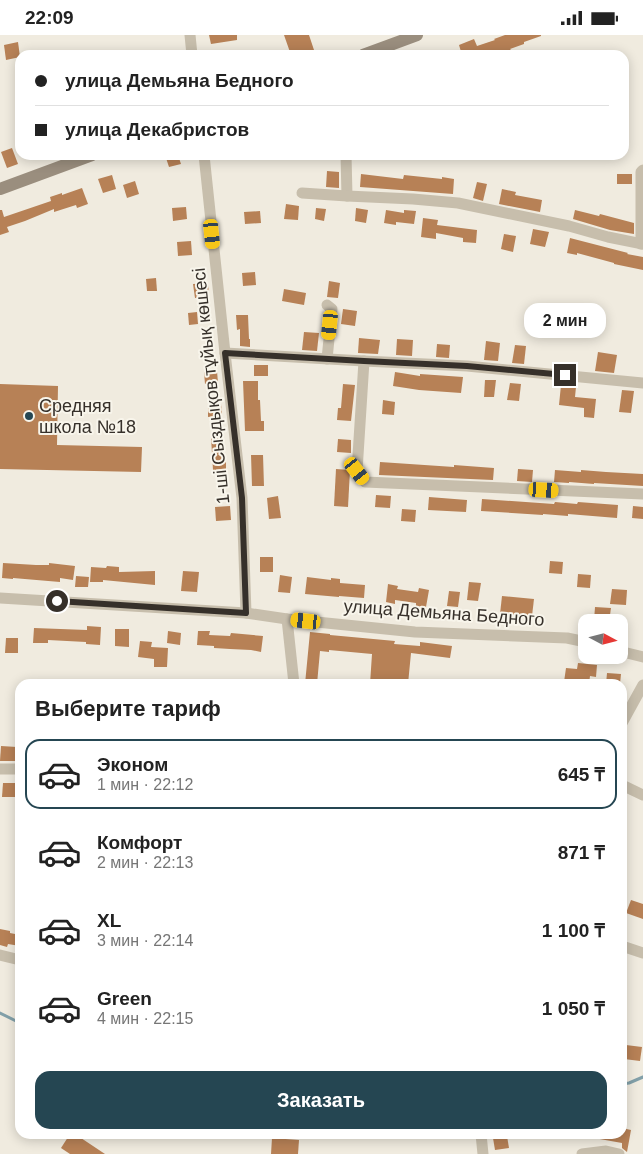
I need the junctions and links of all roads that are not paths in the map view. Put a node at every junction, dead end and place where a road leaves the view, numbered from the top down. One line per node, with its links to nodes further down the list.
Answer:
1 (190, 35): 3 (street)
2 (417, 35): 4 (street)
3 (192, 50)
4 (376, 50)
5 (78, 160): 9 (street)
6 (205, 160): 14 (street, 1-ші Сыздықов тұйық көшесі)
7 (346, 160): 11 (street)
8 (643, 170): 12 (street)
9 (0, 189)
10 (302, 193): 11 (street)
11 (347, 196): 12 (street)
12 (642, 244)
13 (327, 305): 15 (street)
14 (225, 353): 15 (street); 20 (street, 1-ші Сыздықов тұйық көшесі)
15 (327, 359): 16 (street)
16 (364, 361): 17 (street); 18 (street)
17 (643, 383)
18 (643, 494)
19 (0, 598): 20 (street, улица Демьяна Бедного)
20 (246, 613): 21 (street, улица Демьяна Бедного)
21 (287, 619): 22 (street, улица Демьяна Бедного); 25 (street)
22 (578, 641)
23 (628, 653): 24 (street)
24 (643, 657)
25 (293, 679)
26 (643, 685): 27 (street)
27 (627, 714)
28 (0, 769): 29 (street)
29 (15, 769)
30 (627, 787): 31 (street)
31 (643, 795)
32 (627, 948): 33 (street)
33 (643, 953)
34 (0, 955): 35 (street)
35 (15, 958)
36 (481, 1139): 37 (street)
37 (482, 1154)
38 (582, 1154): 39 (street)
39 (619, 1154)

